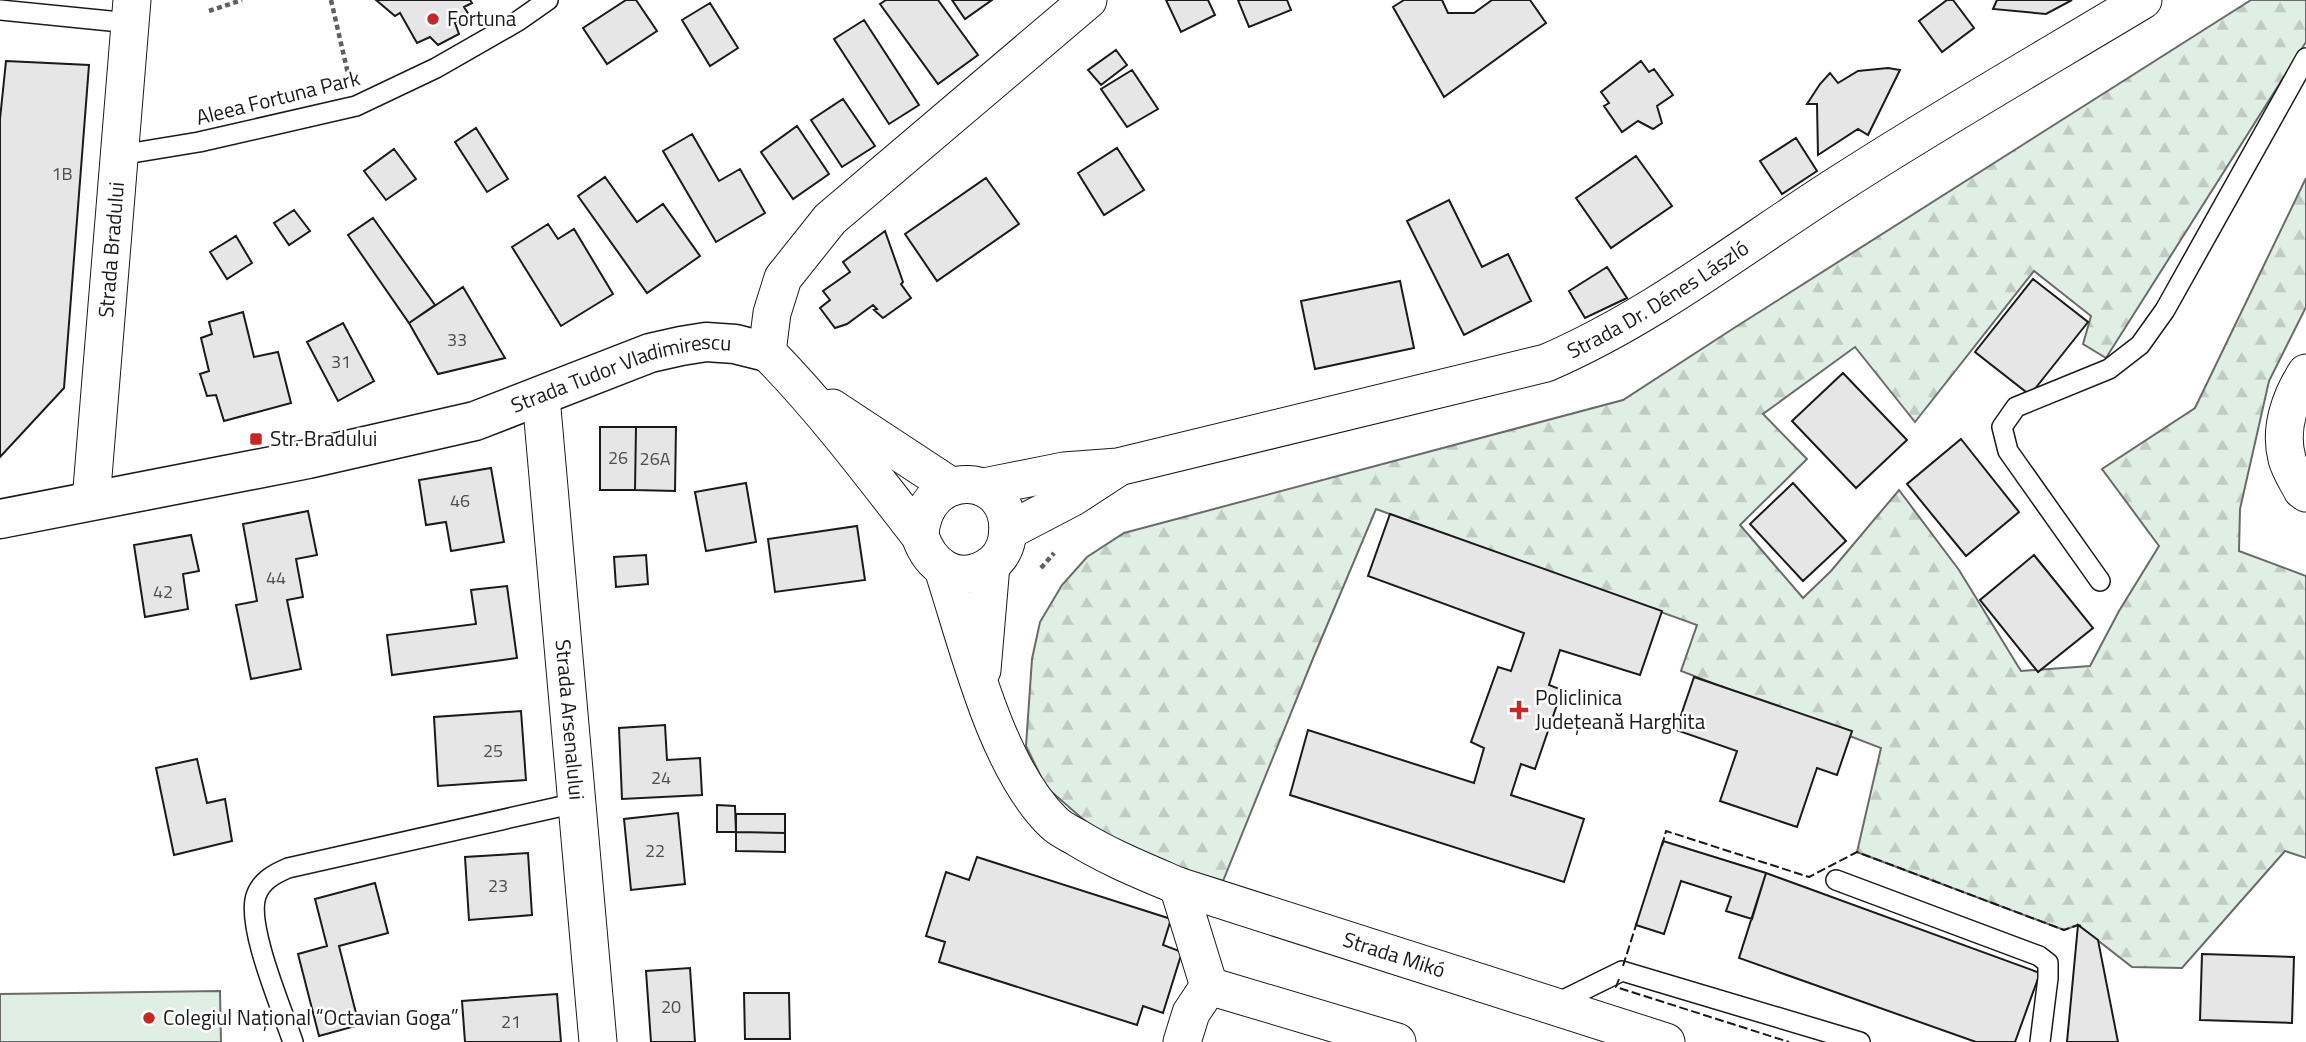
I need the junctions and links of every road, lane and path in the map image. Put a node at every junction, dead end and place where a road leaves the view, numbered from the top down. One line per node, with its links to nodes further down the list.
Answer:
1 (242, 0): 8 (path)
2 (331, 0): 10 (path)
3 (548, 0): 10 (lane, Aleea Fortuna Park)
4 (1088, 0): 12 (street, Strada Tudor Vladimirescu)
5 (2143, 0): 16 (street, Strada Dr. Dénes László)
6 (0, 10): 7 (lane)
7 (131, 11): 11 (street, Strada Bradului)
8 (209, 11)
9 (2306, 58): 27 (lane)
10 (356, 106): 11 (lane, Aleea Fortuna Park)
11 (120, 155): 19 (street, Strada Bradului)
12 (767, 352): 14 (street); 15 (street, Strada Tudor Vladimirescu)
13 (2306, 373): 18 (street)
14 (805, 390): 17 (street); 22 (street)
15 (541, 397): 19 (street, Strada Tudor Vladimirescu); 29 (street, Strada Arsenalului)
16 (1118, 467): 17 (street); 21 (street)
17 (968, 487): 21 (street); 22 (street)
18 (2306, 493)
19 (91, 501): 20 (street, Strada Tudor Vladimirescu)
20 (0, 519)
21 (1008, 531): 24 (street)
22 (920, 536): 25 (street)
23 (1058, 549): 26 (path)
24 (991, 565): 25 (street); 28 (street)
25 (943, 569): 28 (street, Strada Mikó)
26 (1034, 575)
27 (2100, 581)
28 (981, 685): 31 (street, Strada Mikó)
29 (576, 803): 35 (lane); 36 (street, Strada Arsenalului)
30 (1836, 880): 41 (lane)
31 (1178, 886): 32 (street); 33 (street, Strada Mikó)
32 (1209, 986): 37 (street); 38 (street)
33 (1552, 1005): 34 (street, Strada Mikó); 40 (lane)
34 (1601, 1033): 39 (street, Strada Mikó)
35 (293, 1042)
36 (598, 1042)
37 (1182, 1042)
38 (1397, 1042)
39 (1666, 1042)
40 (1860, 1042)
41 (2040, 1042)

